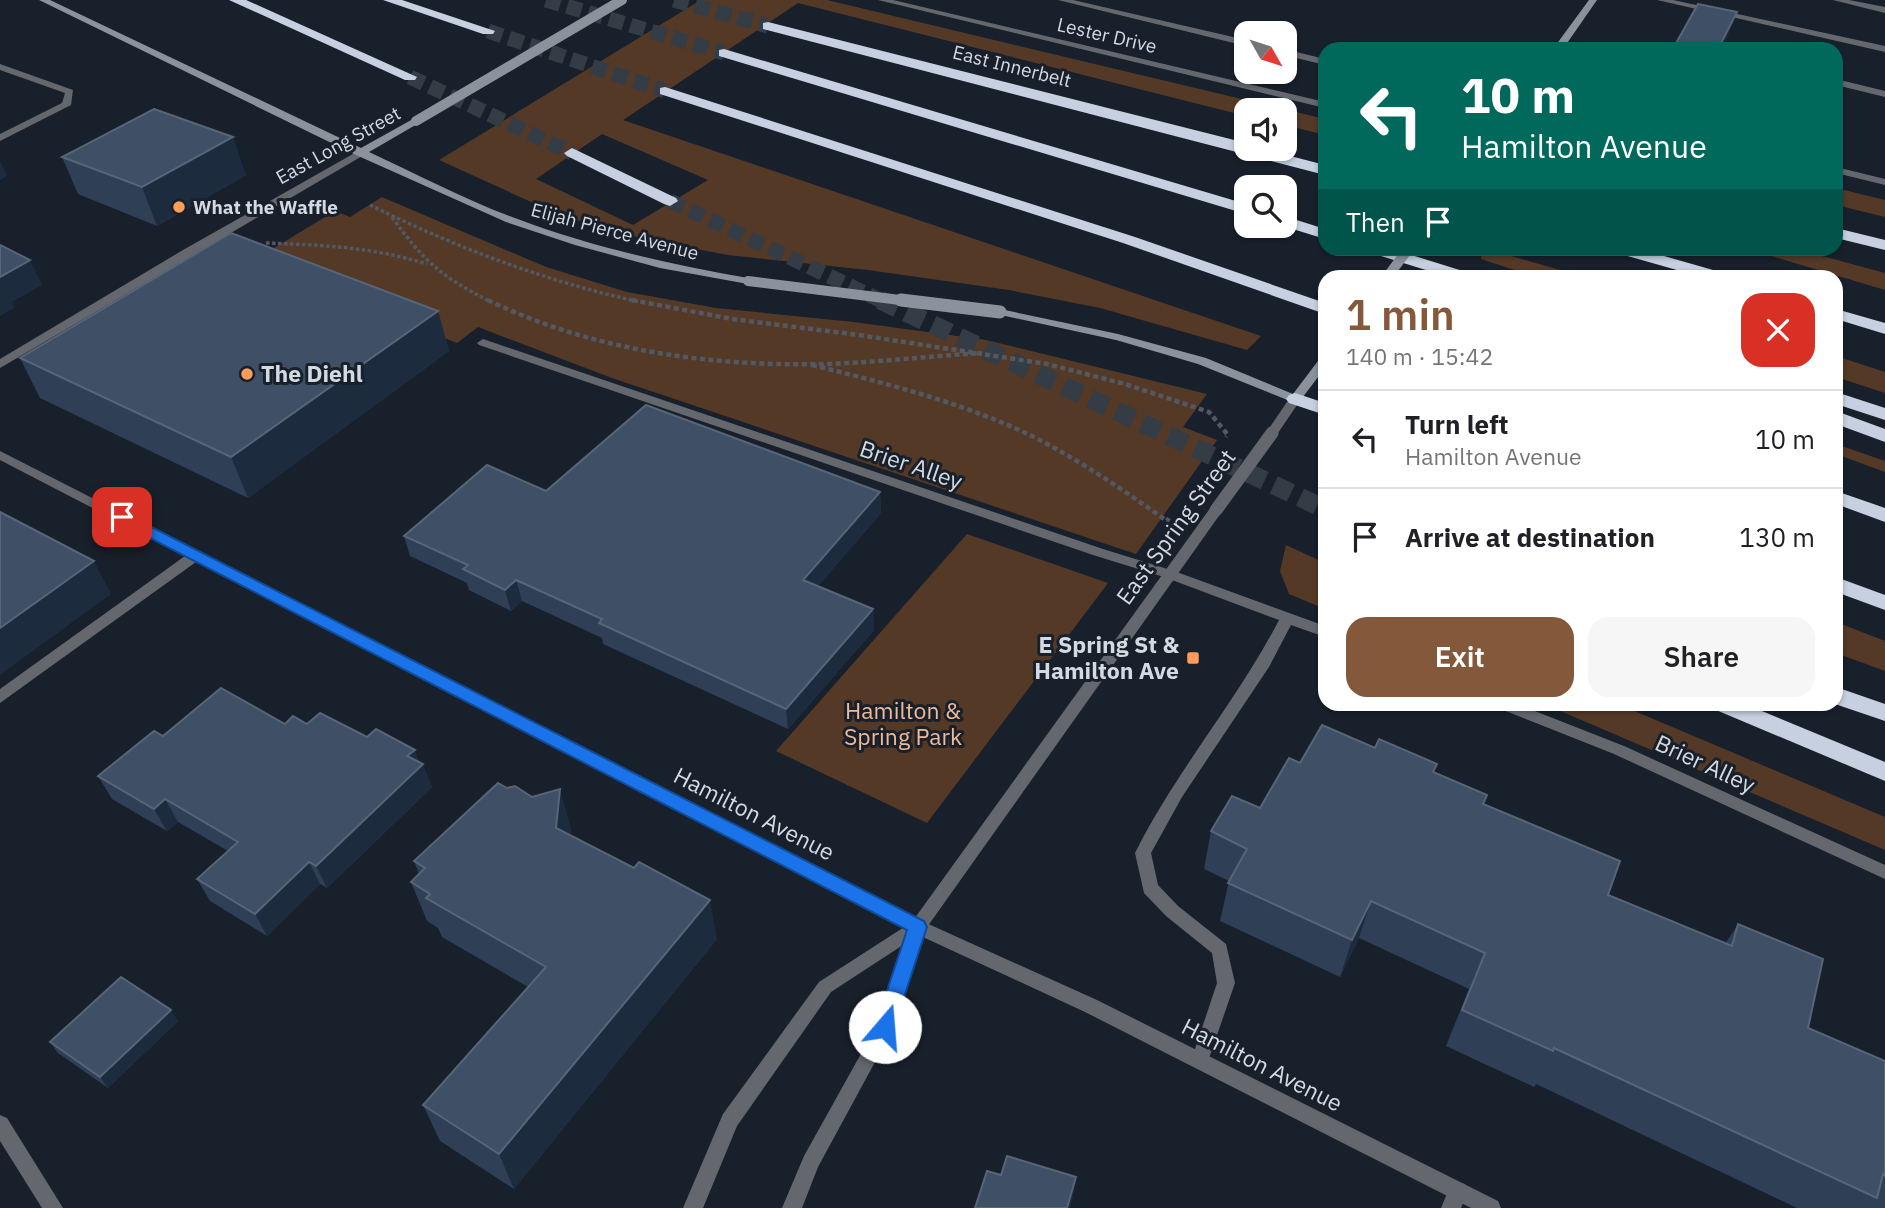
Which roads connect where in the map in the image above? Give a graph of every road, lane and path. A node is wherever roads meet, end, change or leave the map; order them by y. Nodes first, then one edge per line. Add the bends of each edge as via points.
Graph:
1 (43, 0) edge
2 (234, 0) edge
3 (389, 0) edge
4 (622, 0) edge
5 (882, 0) edge
6 (1062, 0) edge
7 (1593, 0) edge
8 (1661, 0) edge
9 (1837, 0) edge
10 (1885, 10) edge
11 (768, 26) tunnel mouth
12 (488, 31) tunnel mouth
13 (1234, 40) edge
14 (1563, 42) edge
15 (1885, 49) edge
16 (724, 53) tunnel mouth
17 (1297, 55) edge
18 (1318, 60) edge
19 (0, 67) edge
20 (410, 77) tunnel mouth
21 (1843, 84) edge
22 (665, 91) tunnel mouth
23 (1885, 94) edge
24 (1318, 103) edge
25 (0, 138) edge
26 (1234, 146) edge
27 (360, 153) junction
28 (572, 153) tunnel mouth
29 (1292, 161) edge
30 (1318, 168) edge
31 (1843, 172) edge
32 (1885, 182) edge
33 (670, 201) tunnel mouth
34 (370, 205) dead end
35 (1234, 205) edge
36 (392, 217) junction
37 (1297, 225) edge
38 (1318, 232) edge
39 (218, 233) junction
40 (1843, 235) edge
41 (1885, 245) edge
42 (1396, 256) edge
43 (1644, 256) edge
44 (428, 264) junction
45 (1441, 270) edge
46 (1693, 270) edge
47 (1318, 307) edge
48 (1843, 316) edge
49 (1885, 329) edge
50 (483, 343) dead end
51 (982, 353) junction
52 (0, 364) edge
53 (808, 364) junction
54 (1318, 369) edge
55 (1295, 399) junction
56 (1843, 400) edge
57 (1318, 407) edge
58 (1885, 414) edge
59 (1843, 420) edge
60 (1885, 436) edge
61 (1221, 445) dead end
62 (0, 455) edge
63 (1843, 499) edge
64 (1173, 512) dead end
65 (1885, 515) edge
66 (196, 555) junction
67 (1170, 574) junction
68 (1843, 587) edge
69 (1885, 603) edge
70 (1287, 617) junction
71 (1318, 629) edge
72 (0, 697) edge
73 (1843, 698) edge
74 (1521, 711) edge
75 (1741, 711) edge
76 (1885, 713) edge
77 (1885, 772) edge
78 (1885, 872) edge
79 (918, 927) junction
80 (1200, 1061) junction
81 (0, 1124) edge
82 (1454, 1200) edge
83 (53, 1208) edge
84 (693, 1208) edge
85 (792, 1208) edge
86 (1490, 1208) edge

1 - 27 main road, Elijah Pierce Avenue
2 - 20 highway
3 - 12 highway
4 - 27 main road, East Long Street, bridge
5 - 24 street, Lester Drive
6 - 13 street
7 - 14 main road
8 - 15 street
9 - 10 street
11 - 26 highway, East Innerbelt
16 - 35 highway
17 - 18 street
19 - 25 street via 69,92 66,105
21 - 23 street
22 - 47 highway via 1129,240
27 - 39 street, East Long Street
27 - 55 main road, Elijah Pierce Avenue, bridge via 510,220 664,266 1000,312 1118,337 1202,361
28 - 33 highway
29 - 30 highway, East Innerbelt
31 - 32 street
34 - 36 path
36 - 44 path
36 - 51 path, bridge via 527,274 585,291 757,325
37 - 38 highway
39 - 44 path via 273,244 375,250
39 - 52 street, East Long Street
40 - 41 highway
42 - 45 highway
43 - 46 highway
44 - 53 path via 522,317 577,334 641,350
48 - 49 highway
50 - 67 street, Brier Alley
51 - 53 path, bridge
51 - 61 path, bridge via 1125,384 1209,412 1228,435
53 - 64 path via 899,386 971,410 1093,469 1167,521
54 - 55 main road, East Spring Street
55 - 57 highway
55 - 67 street, East Spring Street, bridge
56 - 58 highway
59 - 60 highway
62 - 66 street, Hamilton Avenue
63 - 65 highway
66 - 72 street
66 - 79 street, Hamilton Avenue
67 - 70 street, Brier Alley
67 - 79 street, East Spring Street
68 - 69 highway
70 - 71 street, Brier Alley
70 - 80 street via 1264,663 1176,793 1143,853 1150,888 1220,949 1226,982
73 - 76 highway
74 - 78 street, Brier Alley via 1619,750
75 - 77 highway
79 - 80 street, Hamilton Avenue
79 - 84 street via 825,987 730,1120
79 - 85 street via 885,1027 811,1162
80 - 82 street, Hamilton Avenue
81 - 83 street
82 - 86 street, Hamilton Avenue

